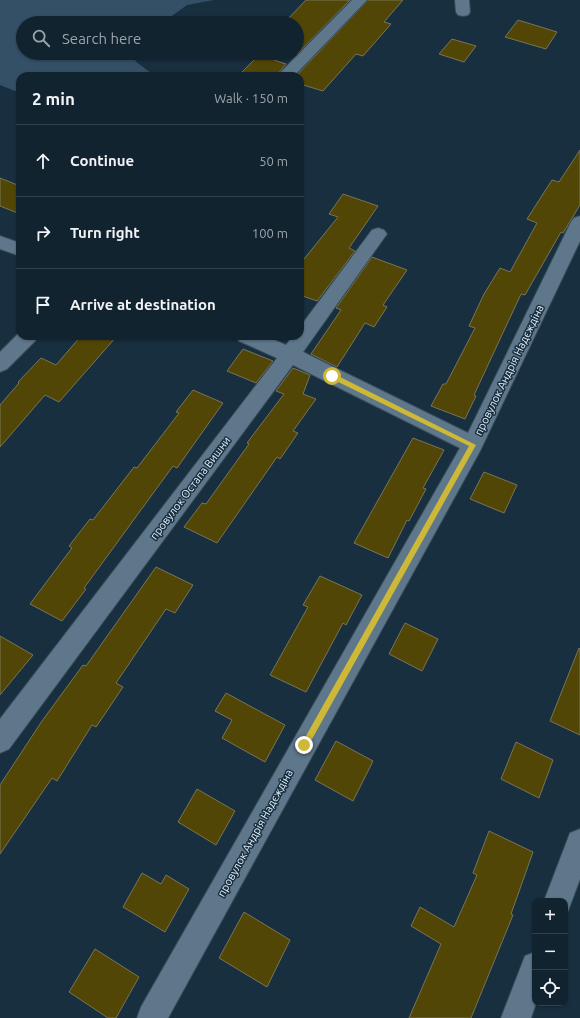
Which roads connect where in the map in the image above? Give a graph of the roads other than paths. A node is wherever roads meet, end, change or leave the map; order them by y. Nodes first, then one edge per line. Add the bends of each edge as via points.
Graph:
1 (360, 0) edge
2 (304, 57) edge
3 (301, 60) edge
4 (289, 72) edge
5 (580, 222) edge
6 (378, 234) dead end
7 (0, 242) edge
8 (16, 248) edge
9 (304, 336) edge
10 (24, 340) edge
11 (255, 340) edge
12 (301, 340) edge
13 (290, 355) junction
14 (0, 364) edge
15 (473, 445) junction
16 (0, 740) edge
17 (580, 843) edge
18 (559, 898) edge
19 (534, 970) edge
20 (152, 1018) edge
21 (516, 1018) edge

1 - 2 street
3 - 4 street
5 - 15 street, провулок Андрія Надєждіна
6 - 9 street, провулок Остапа Вишни
7 - 8 street
10 - 14 street
11 - 13 street
12 - 13 street, провулок Остапа Вишни
13 - 15 street
13 - 16 street, провулок Остапа Вишни
15 - 20 street, провулок Андрія Надєждіна
17 - 18 street
19 - 21 street

